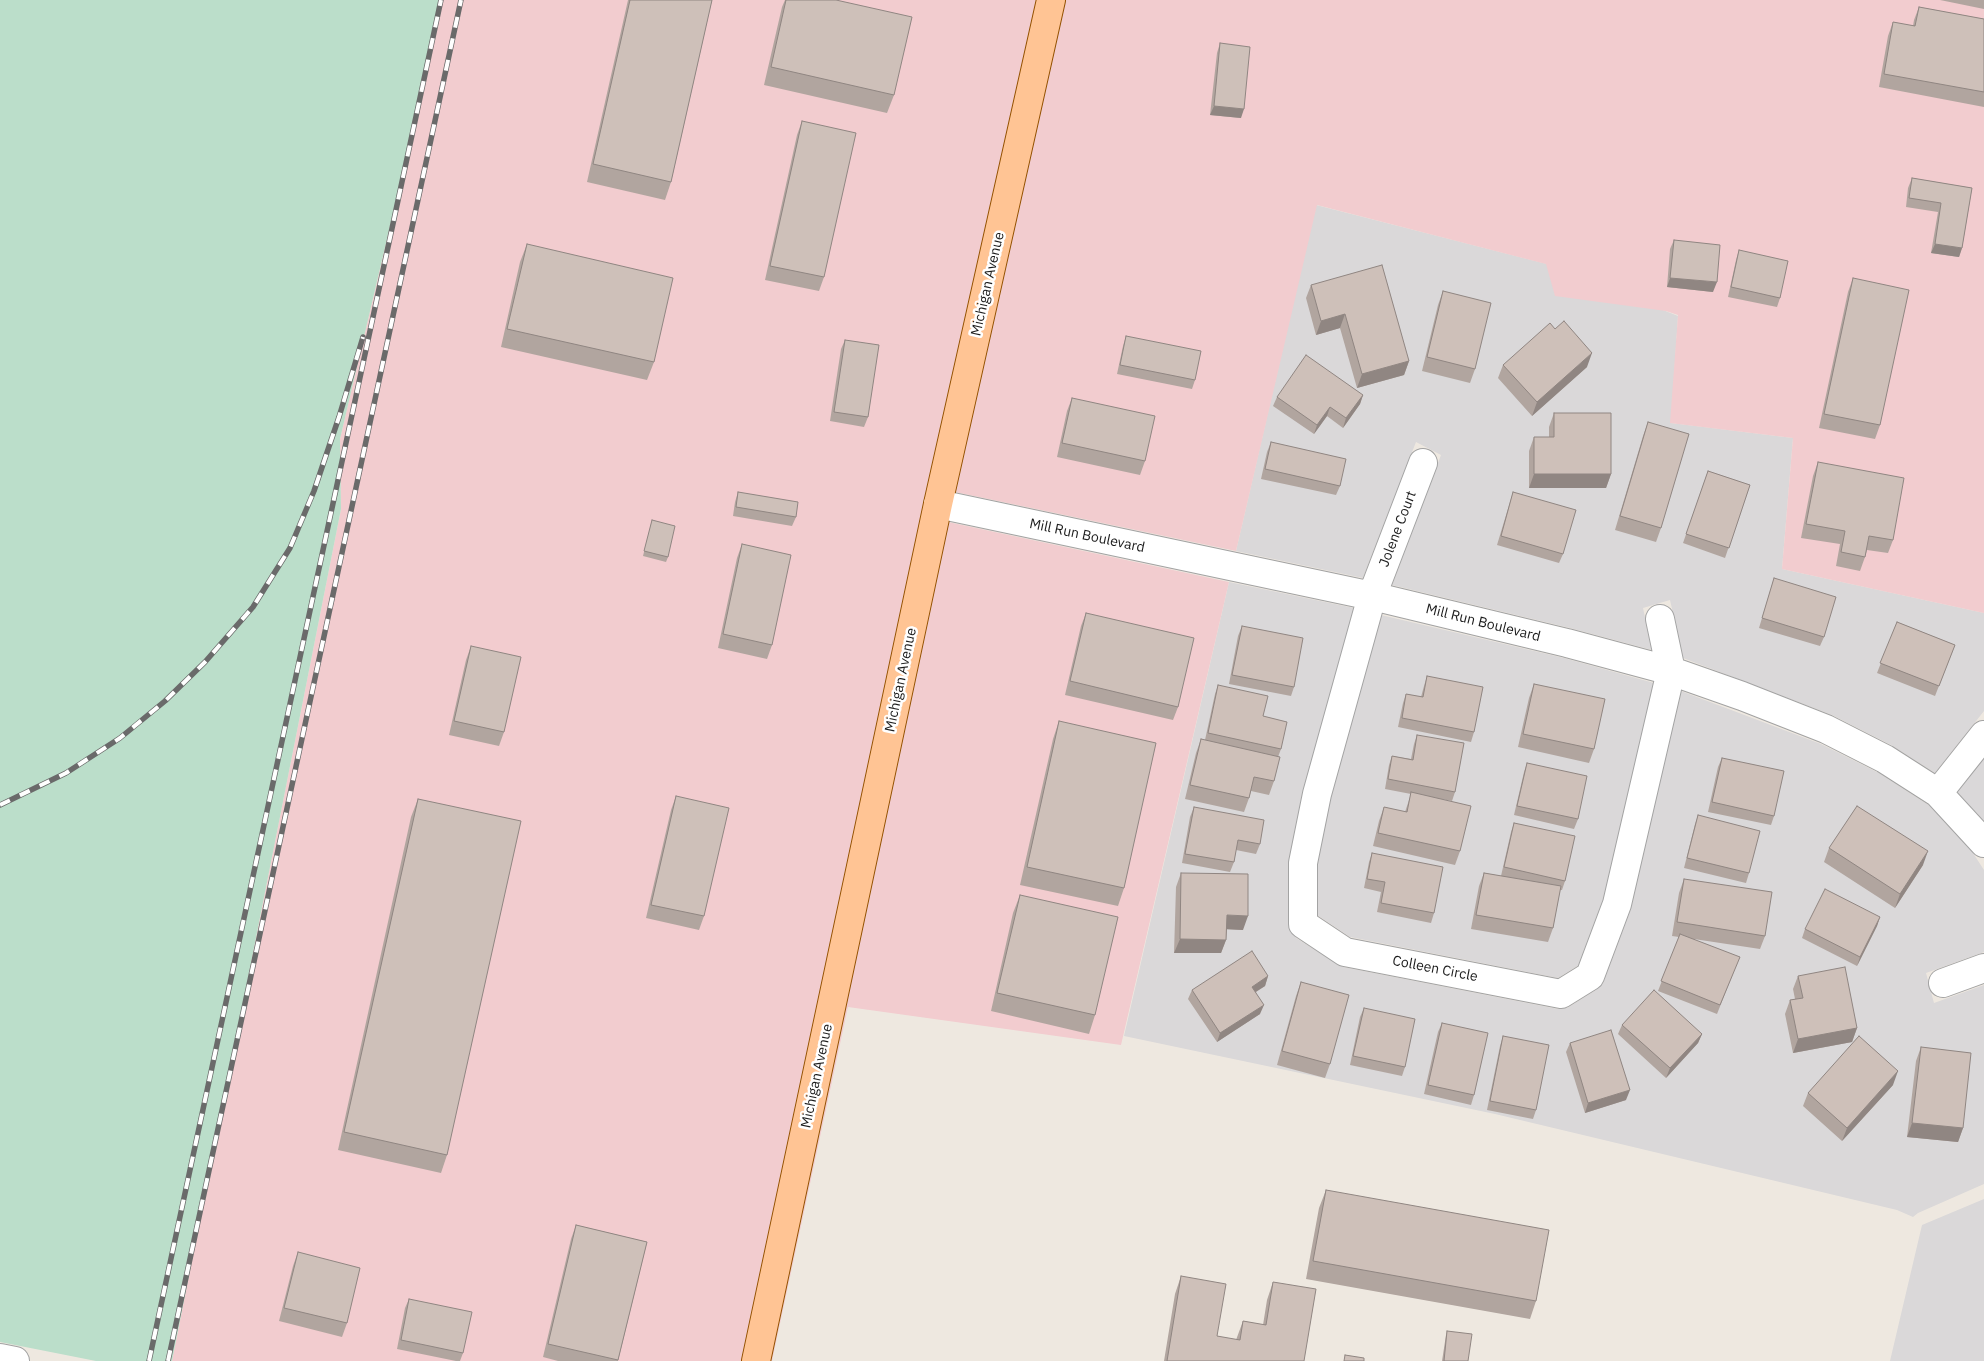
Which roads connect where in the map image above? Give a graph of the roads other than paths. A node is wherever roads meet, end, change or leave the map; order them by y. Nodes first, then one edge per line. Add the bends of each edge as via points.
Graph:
1 (1051, 0) edge
2 (1423, 463) dead end
3 (938, 504) junction
4 (1372, 596) junction
5 (1660, 619) dead end
6 (1671, 671) junction
7 (1984, 734) edge
8 (1938, 793) junction
9 (1984, 843) edge
10 (1984, 968) edge
11 (1944, 983) dead end
12 (0, 1358) edge
13 (14, 1361) edge
14 (756, 1361) edge

1 - 3 main road, Michigan Avenue
2 - 4 street, Jolene Court
3 - 4 street, Mill Run Boulevard
3 - 14 main road, Michigan Avenue
4 - 6 street, Mill Run Boulevard
4 - 6 street, Colleen Circle via 1317,794 1303,862 1303,924 1345,952 1561,994 1590,976 1618,904
5 - 6 street
6 - 8 street, Mill Run Boulevard via 1826,729 1885,759
7 - 8 street
8 - 9 street, Mill Run Boulevard
10 - 11 street
12 - 13 street

